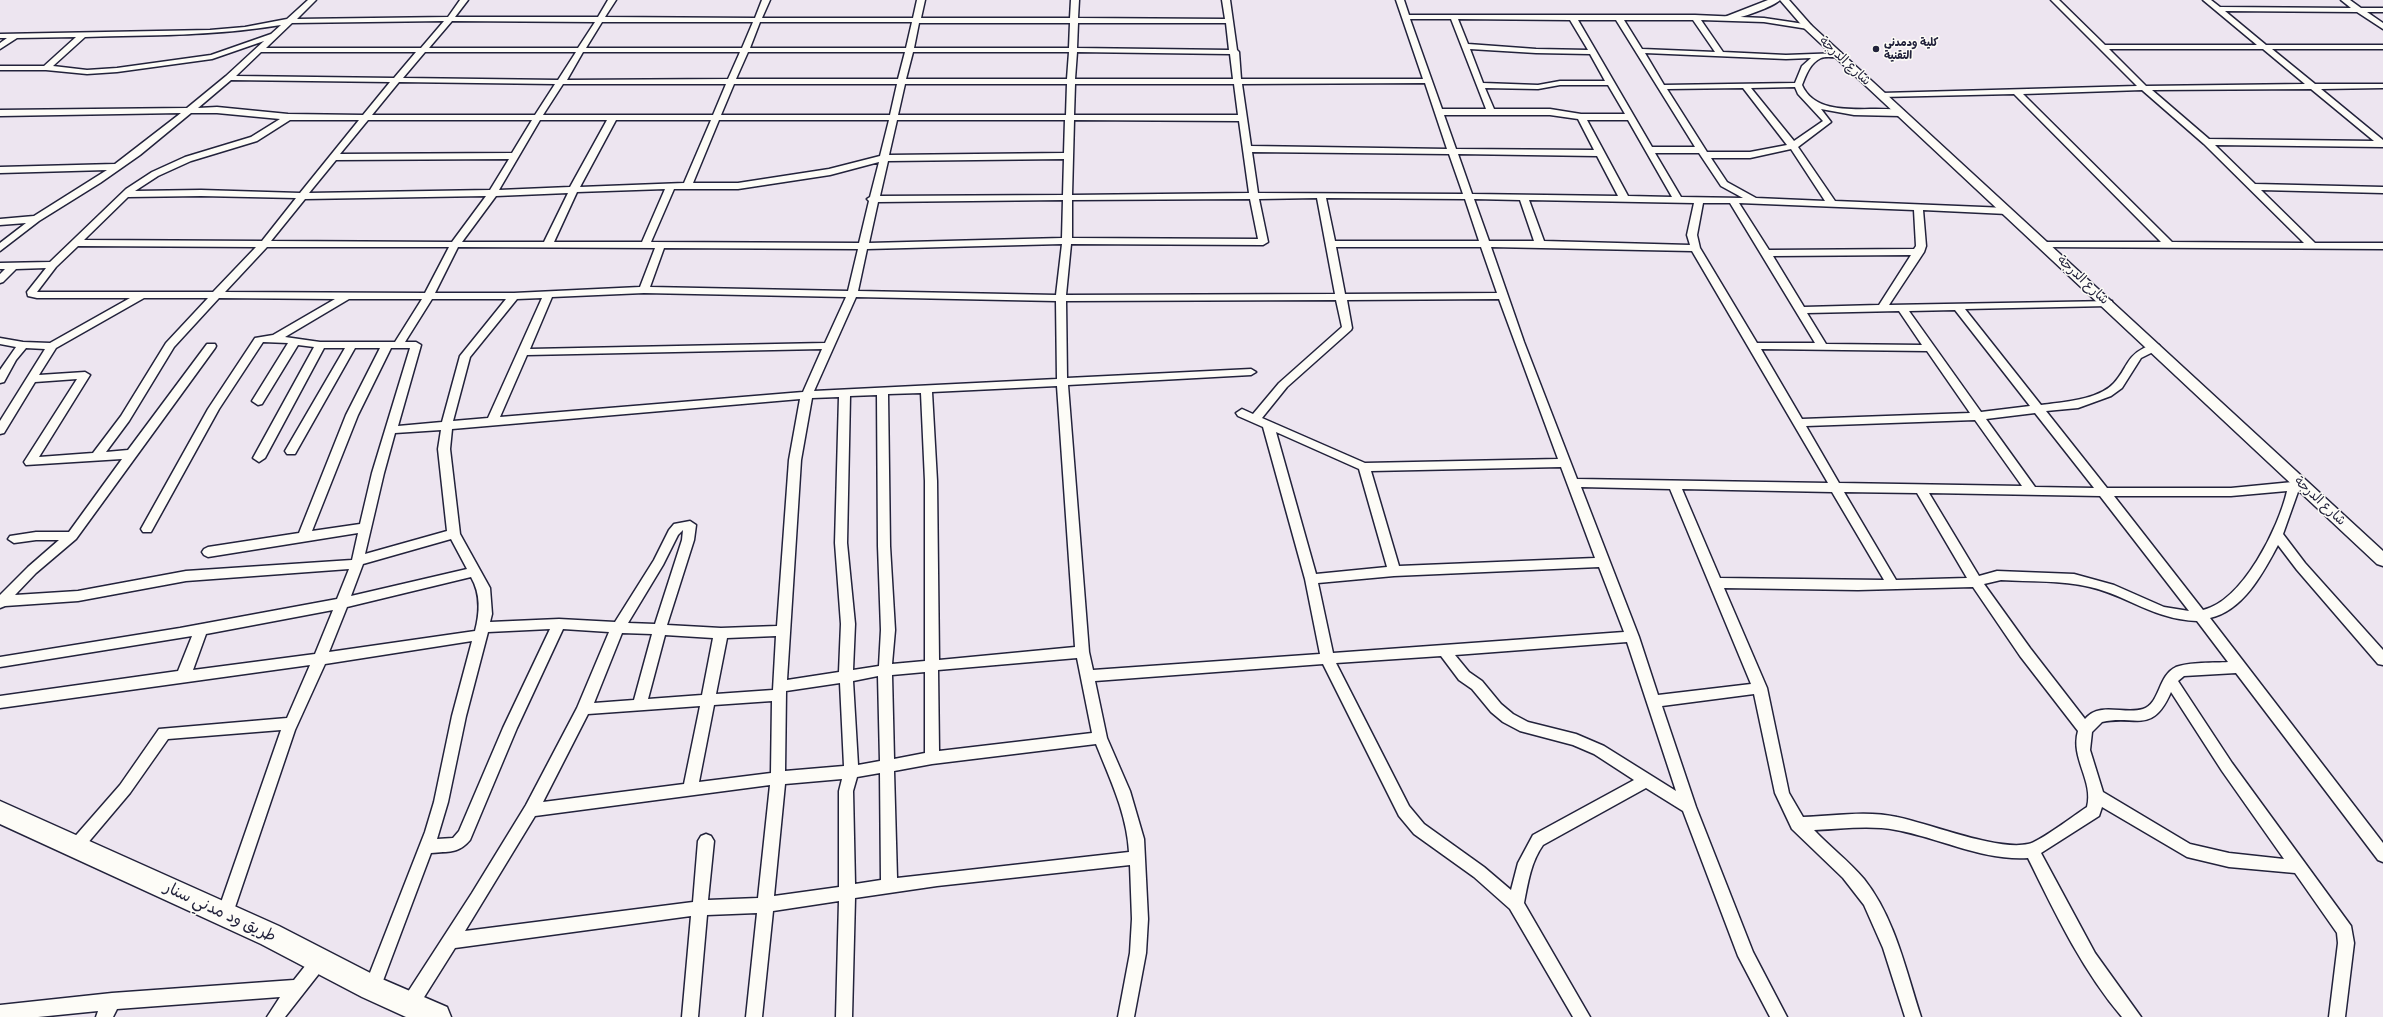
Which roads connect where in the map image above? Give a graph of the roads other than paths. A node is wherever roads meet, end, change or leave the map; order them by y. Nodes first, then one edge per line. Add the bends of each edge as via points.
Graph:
1 (312, 0) edge
2 (464, 0) edge
3 (612, 0) edge
4 (766, 0) edge
5 (921, 0) edge
6 (1075, 0) edge
7 (1226, 0) edge
8 (1400, 0) edge
9 (1775, 0) edge
10 (1784, 0) edge
11 (2055, 0) edge
12 (2207, 0) edge
13 (2345, 0) edge
14 (2218, 9) junction
15 (2358, 10) junction
16 (2383, 10) edge
17 (1453, 16) junction
18 (1572, 16) junction
19 (1406, 17) junction
20 (1618, 17) junction
21 (1695, 17) junction
22 (1727, 18) junction
23 (450, 19) junction
24 (601, 19) junction
25 (757, 20) junction
26 (290, 21) junction
27 (916, 21) junction
28 (1074, 21) junction
29 (1230, 21) junction
30 (1808, 27) junction
31 (2383, 27) edge
32 (85, 33) junction
33 (278, 33) junction
34 (16, 35) junction
35 (0, 36) edge
36 (1466, 46) junction
37 (2262, 46) junction
38 (0, 47) edge
39 (2102, 47) junction
40 (2383, 47) edge
41 (424, 49) junction
42 (259, 50) junction
43 (582, 50) junction
44 (1073, 50) junction
45 (744, 51) junction
46 (909, 51) junction
47 (1641, 51) junction
48 (1235, 52) junction
49 (1592, 52) junction
50 (1720, 54) junction
51 (1838, 55) junction
52 (1820, 56) junction
53 (0, 68) edge
54 (46, 68) junction
55 (229, 78) junction
56 (395, 81) junction
57 (731, 81) junction
58 (1239, 81) junction
59 (1429, 81) junction
60 (562, 82) junction
61 (902, 82) junction
62 (1071, 82) junction
63 (1610, 83) junction
64 (1480, 85) junction
65 (1798, 85) junction
66 (1746, 86) junction
67 (2310, 86) junction
68 (2383, 86) edge
69 (1662, 87) junction
70 (2144, 88) junction
71 (2016, 92) junction
72 (1882, 95) junction
73 (1813, 104) junction
74 (189, 110) junction
75 (1440, 112) junction
76 (1491, 112) junction
77 (0, 113) edge
78 (1901, 113) junction
79 (366, 116) junction
80 (538, 116) junction
81 (1070, 116) junction
82 (288, 117) junction
83 (893, 117) junction
84 (1581, 117) junction
85 (1629, 117) junction
86 (613, 118) junction
87 (1244, 118) junction
88 (714, 119) junction
89 (2207, 142) junction
90 (2383, 144) edge
91 (1793, 146) junction
92 (1248, 149) junction
93 (1648, 150) junction
94 (1453, 151) junction
95 (1600, 153) junction
96 (1703, 153) junction
97 (514, 156) junction
98 (1068, 156) junction
99 (335, 157) junction
100 (882, 158) junction
101 (117, 167) junction
102 (0, 170) edge
103 (687, 186) junction
104 (2251, 187) junction
105 (670, 188) junction
106 (2383, 190) edge
107 (573, 191) junction
108 (493, 193) junction
109 (126, 194) junction
110 (1321, 195) junction
111 (304, 196) junction
112 (1254, 196) junction
113 (1468, 197) junction
114 (1524, 198) junction
115 (872, 199) junction
116 (1067, 199) junction
117 (1625, 200) junction
118 (1679, 201) junction
119 (1699, 201) junction
120 (1733, 201) junction
121 (1756, 201) junction
122 (1832, 204) junction
123 (1918, 207) junction
124 (2007, 210) junction
125 (36, 218) junction
126 (0, 222) edge
127 (1067, 241) junction
128 (74, 243) junction
129 (264, 244) junction
130 (455, 244) junction
131 (548, 244) junction
132 (646, 244) junction
133 (661, 244) junction
134 (1331, 244) junction
135 (1484, 244) junction
136 (1540, 244) junction
137 (2169, 245) junction
138 (2312, 245) junction
139 (862, 246) junction
140 (2046, 246) junction
141 (2383, 246) edge
142 (0, 248) edge
143 (1695, 248) junction
144 (1919, 252) junction
145 (1766, 253) junction
146 (53, 265) junction
147 (0, 266) edge
148 (14, 266) junction
149 (0, 280) edge
150 (644, 290) junction
151 (852, 294) junction
152 (219, 295) junction
153 (429, 295) junction
154 (548, 295) junction
155 (142, 296) junction
156 (514, 296) junction
157 (1342, 296) junction
158 (1503, 296) junction
159 (345, 297) junction
160 (1061, 298) junction
161 (2108, 303) junction
162 (1957, 306) junction
163 (1901, 307) junction
164 (1882, 308) junction
165 (1801, 310) junction
166 (274, 339) junction
167 (0, 341) edge
168 (295, 341) junction
169 (23, 345) junction
170 (392, 345) junction
171 (52, 346) junction
172 (211, 346) dead end
173 (320, 346) junction
174 (352, 346) junction
175 (828, 346) junction
176 (1755, 346) junction
177 (1822, 346) junction
178 (2155, 347) junction
179 (1929, 348) junction
180 (523, 352) junction
181 (1251, 372) dead end
182 (0, 378) edge
183 (32, 379) junction
184 (1062, 382) junction
185 (926, 389) junction
186 (882, 391) junction
187 (845, 393) junction
188 (807, 395) junction
189 (258, 401) dead end
190 (2040, 410) junction
191 (1242, 413) dead end
192 (1978, 416) junction
193 (1255, 419) junction
194 (493, 420) junction
195 (1801, 423) junction
196 (447, 424) junction
197 (1268, 425) junction
198 (0, 430) edge
199 (392, 430) junction
200 (291, 452) dead end
201 (133, 454) junction
202 (96, 457) junction
203 (259, 458) dead end
204 (1565, 463) junction
205 (1364, 467) junction
206 (1573, 483) junction
207 (1674, 485) junction
208 (2299, 486) junction
209 (1834, 488) junction
210 (1922, 489) junction
211 (2031, 490) junction
212 (2104, 492) junction
213 (366, 527) junction
214 (147, 529) dead end
215 (2276, 533) junction
216 (454, 534) junction
217 (72, 536) junction
218 (303, 538) junction
219 (14, 539) dead end
220 (208, 552) dead end
221 (2383, 560) edge
222 (358, 562) junction
223 (1603, 562) junction
224 (476, 571) junction
225 (1394, 571) junction
226 (1312, 579) junction
227 (1976, 582) junction
228 (1716, 583) junction
229 (1893, 585) junction
230 (0, 588) edge
231 (14, 588) junction
232 (1, 602) edge
233 (343, 604) junction
234 (2200, 616) junction
235 (559, 624) junction
236 (617, 629) junction
237 (201, 630) junction
238 (482, 631) junction
239 (659, 631) junction
240 (784, 631) junction
241 (721, 633) junction
242 (1632, 636) junction
243 (1445, 651) junction
244 (1082, 652) junction
245 (320, 659) junction
246 (1327, 659) junction
247 (2383, 660) edge
248 (0, 662) edge
249 (930, 666) junction
250 (2239, 667) junction
251 (885, 670) junction
252 (846, 675) junction
253 (1087, 676) junction
254 (183, 677) junction
255 (2170, 680) junction
256 (1760, 688) junction
257 (779, 691) junction
258 (707, 700) junction
259 (1654, 700) junction
260 (0, 702) edge
261 (640, 705) junction
262 (584, 709) junction
263 (291, 723) junction
264 (2085, 730) junction
265 (1100, 738) junction
266 (932, 758) junction
267 (886, 766) junction
268 (851, 772) junction
269 (778, 778) junction
270 (1647, 780) junction
271 (690, 789) junction
272 (2096, 795) junction
273 (1689, 807) junction
274 (531, 810) junction
275 (0, 812) edge
276 (1797, 824) junction
277 (706, 841) dead end
278 (76, 846) junction
279 (426, 846) junction
280 (2032, 851) junction
281 (2383, 855) edge
282 (1136, 858) junction
283 (2299, 867) junction
284 (889, 885) junction
285 (847, 894) junction
286 (1516, 904) junction
287 (764, 905) junction
288 (700, 908) junction
289 (225, 914) junction
290 (450, 941) junction
291 (319, 961) junction
292 (297, 988) junction
293 (372, 988) junction
294 (112, 1001) junction
295 (410, 1004) junction
296 (0, 1013) edge
297 (104, 1017) edge
298 (275, 1017) edge
299 (437, 1017) edge
300 (690, 1017) edge
301 (754, 1017) edge
302 (844, 1017) edge
303 (1126, 1017) edge
304 (1582, 1017) edge
305 (1779, 1017) edge
306 (1913, 1017) edge
307 (2133, 1017) edge
308 (2337, 1017) edge

1 - 26 street
2 - 23 street
3 - 24 street
4 - 25 street
5 - 27 street
6 - 28 street
7 - 29 street
8 - 19 street
9 - 22 street
10 - 30 street, شارع الدرجة
11 - 39 street
12 - 14 street
13 - 15 street
14 - 15 street
14 - 37 street
15 - 16 street
15 - 31 street
17 - 18 street
17 - 19 street
17 - 36 street
18 - 20 street
18 - 49 street
19 - 59 street
20 - 21 street
20 - 47 street
21 - 22 street
21 - 50 street
22 - 30 street via 1764,20
23 - 24 street
23 - 26 street
23 - 41 street
24 - 25 street
24 - 43 street
25 - 27 street
25 - 45 street
26 - 32 street via 224,31
26 - 33 street
27 - 28 street
27 - 46 street
28 - 29 street
28 - 44 street
29 - 48 street
30 - 51 street, شارع الدرجة
32 - 34 street
32 - 54 street
33 - 42 street
33 - 54 street via 212,57 190,61 101,72
34 - 35 street
34 - 38 street
36 - 49 street
36 - 64 street
37 - 39 street
37 - 40 street
37 - 67 street
39 - 70 street
41 - 42 street
41 - 43 street
41 - 56 street
42 - 55 street
43 - 45 street
43 - 60 street
44 - 46 street
44 - 48 street
44 - 62 street
45 - 46 street
45 - 57 street
46 - 61 street
47 - 50 street
47 - 69 street
48 - 58 street
49 - 63 street
50 - 52 street
51 - 52 street
51 - 72 street, شارع الدرجة
52 - 65 street via 1806,66
53 - 54 street
55 - 56 street
55 - 74 street
56 - 60 street
56 - 79 street
57 - 60 street
57 - 61 street
57 - 88 street
58 - 59 street
58 - 62 street
58 - 87 street
59 - 75 street
60 - 80 street
61 - 62 street
61 - 83 street
62 - 81 street
63 - 64 street via 1560,83 1538,87
63 - 85 street
64 - 76 street
65 - 66 street
65 - 73 street
66 - 69 street
66 - 91 street
67 - 68 street
67 - 70 street
67 - 90 street
69 - 96 street
70 - 71 street
70 - 89 street
71 - 72 street
71 - 137 street
72 - 78 street, شارع الدرجة
73 - 78 street via 1854,112
73 - 91 street via 1828,121
74 - 77 street
74 - 82 street via 234,111
74 - 101 street
75 - 76 street
75 - 94 street
76 - 84 street via 1550,112
78 - 124 street, شارع الدرجة
79 - 80 street
79 - 82 street
79 - 99 street
80 - 86 street
80 - 97 street
81 - 83 street
81 - 87 street
81 - 98 street
82 - 109 street via 254,139 172,165
83 - 88 street
83 - 100 street
84 - 85 street
84 - 95 street
85 - 93 street
86 - 88 street
86 - 107 street
87 - 92 street
88 - 103 street
89 - 90 street
89 - 104 street
91 - 96 street via 1750,155
91 - 122 street
92 - 94 street
92 - 112 street
93 - 96 street
93 - 118 street
94 - 95 street
94 - 113 street
95 - 117 street
96 - 121 street via 1724,184
97 - 99 street
97 - 108 street
98 - 100 street
98 - 116 street
99 - 111 street
100 - 103 street via 830,172 748,185
100 - 115 street
101 - 102 street
101 - 125 street
103 - 105 street
104 - 106 street
104 - 138 street
105 - 107 street
105 - 132 street
107 - 108 street
107 - 131 street
108 - 111 street
108 - 130 street
109 - 111 street via 201,192
109 - 128 street
110 - 112 street
110 - 113 street
110 - 134 street
111 - 129 street
112 - 116 street
112 - 127 street via 1263,242
113 - 114 street
113 - 135 street
114 - 117 street
114 - 136 street
115 - 116 street
115 - 139 street
116 - 127 street
117 - 118 street
118 - 119 street
119 - 120 street
119 - 143 street via 1692,235
120 - 121 street
120 - 145 street
121 - 122 street
122 - 123 street
123 - 124 street
123 - 144 street via 1922,240
124 - 140 street, شارع الدرجة
125 - 126 street
125 - 142 street
127 - 139 street
127 - 160 street
128 - 129 street
128 - 146 street
129 - 130 street
129 - 152 street
130 - 131 street
130 - 153 street
131 - 132 street
132 - 133 street
133 - 139 street
133 - 150 street
134 - 135 street
134 - 157 street
135 - 136 street
135 - 158 street
136 - 143 street
137 - 138 street
137 - 140 street
138 - 141 street
139 - 151 street
140 - 161 street, شارع الدرجة
143 - 176 street
144 - 145 street
144 - 164 street
145 - 165 street
146 - 148 street
146 - 155 street via 32,294
147 - 148 street
148 - 149 street
150 - 151 street
150 - 154 street
151 - 160 street
151 - 175 street
152 - 155 street
152 - 159 street
152 - 202 street via 170,345 125,418
153 - 156 street
153 - 159 street
153 - 170 street
154 - 156 street
154 - 180 street
155 - 171 street
156 - 196 street via 466,356 460,369
157 - 158 street
157 - 160 street
157 - 193 street via 1347,328 1288,380
158 - 204 street
159 - 166 street
160 - 184 street
161 - 162 street
161 - 178 street, شارع الدرجة
162 - 163 street
162 - 190 street
163 - 164 street
163 - 179 street
164 - 165 street
165 - 177 street
166 - 168 street
166 - 214 street via 263,339 256,344 214,409
167 - 169 street
168 - 173 street
168 - 189 street
169 - 171 street
169 - 182 street
170 - 174 street
170 - 199 street via 416,345 416,349
170 - 218 street via 352,415
171 - 183 street
172 - 201 street
173 - 174 street
173 - 203 street
174 - 200 street
175 - 180 street
175 - 188 street
176 - 177 street
176 - 195 street
177 - 179 street
178 - 190 street via 2136,356 2118,386 2107,394 2078,404
178 - 208 street, شارع الدرجة
179 - 192 street
180 - 194 street
181 - 184 street
183 - 198 street
183 - 202 street via 86,374 30,462
184 - 185 street
184 - 244 street
185 - 186 street
185 - 249 street via 931,445 932,504
186 - 187 street
186 - 251 street via 888,630
187 - 188 street
187 - 252 street via 841,543 848,624
188 - 194 street
188 - 240 street via 795,460
190 - 192 street
190 - 212 street
191 - 193 street
192 - 195 street
192 - 211 street
193 - 197 street
194 - 196 street
195 - 209 street
196 - 199 street
196 - 216 street via 444,449
197 - 205 street
197 - 226 street
199 - 213 street via 378,473
201 - 202 street
201 - 217 street
204 - 205 street
204 - 206 street
205 - 225 street
206 - 207 street
206 - 223 street
207 - 209 street
207 - 228 street
208 - 212 street via 2231,492
208 - 215 street
208 - 221 street, شارع الدرجة
209 - 210 street
209 - 229 street
210 - 211 street
210 - 227 street
211 - 212 street
212 - 234 street
213 - 218 street
213 - 222 street
215 - 234 street via 2264,560 2228,605 2216,612
215 - 247 street via 2295,560
216 - 222 street
216 - 224 street
217 - 219 street
217 - 231 street
218 - 220 street
222 - 232 street via 186,576 78,596
222 - 233 street
223 - 225 street
223 - 242 street
224 - 233 street
224 - 238 street via 484,588 486,600
225 - 226 street
226 - 246 street
227 - 229 street
227 - 234 street via 1994,576 2088,581 2165,612 2182,616
227 - 264 street via 2025,652
228 - 229 street
228 - 256 street
230 - 231 street
231 - 232 street
233 - 237 street
233 - 245 street
234 - 250 street
235 - 236 street
235 - 238 street
235 - 279 street via 510,728 465,835 456,844
236 - 239 street
236 - 239 street via 659,562 675,529 690,525 688,540
236 - 262 street
237 - 248 street
237 - 254 street
238 - 245 street
238 - 279 street via 459,716 441,802
239 - 241 street
239 - 261 street
240 - 241 street
240 - 257 street
241 - 258 street
242 - 243 street
242 - 259 street
243 - 246 street
243 - 270 street via 1464,676 1477,685 1508,718 1525,727 1576,740 1599,750
244 - 249 street
244 - 253 street
245 - 254 street
245 - 263 street
246 - 253 street
246 - 286 street via 1334,678 1404,811 1419,829 1480,872
249 - 251 street
249 - 266 street
250 - 255 street via 2181,671 2174,674
250 - 281 street
251 - 252 street
251 - 267 street
252 - 257 street
252 - 268 street
253 - 265 street
254 - 260 street
255 - 264 street via 2153,711 2142,716 2103,715
255 - 283 street via 2227,767
256 - 259 street
256 - 276 street via 1782,793
257 - 258 street
257 - 269 street
258 - 261 street
258 - 271 street
259 - 273 street
261 - 262 street
262 - 274 street
263 - 278 street via 164,733 125,789
263 - 289 street
264 - 272 street via 2085,754
265 - 266 street
265 - 282 street via 1130,813 1136,839
266 - 267 street
267 - 268 street
267 - 284 street
268 - 269 street
268 - 285 street via 846,791
269 - 271 street
269 - 287 street
270 - 273 street
270 - 286 street via 1538,840 1528,852
271 - 274 street
272 - 280 street via 2094,810
272 - 283 street via 2187,850 2229,860
273 - 305 street via 1746,956
274 - 290 street
275 - 278 highway, طريق ود مدني سنار
276 - 280 street via 1868,821 1896,823 1997,850
276 - 306 street via 1858,884 1874,907 1885,932
277 - 288 street
278 - 289 highway, طريق ود مدني سنار
279 - 293 street
280 - 307 street via 2086,951 2110,989
282 - 284 street
282 - 303 street via 1140,919
283 - 308 street via 2345,931 2346,943
284 - 285 street
285 - 287 street
285 - 302 street
286 - 304 street
287 - 288 street
287 - 301 street
288 - 290 street
288 - 300 street via 694,997
289 - 291 highway, طريق ود مدني سنار
290 - 295 street
291 - 292 street
291 - 293 highway, طريق ود مدني سنار
292 - 294 street
292 - 298 street
293 - 295 highway, طريق ود مدني سنار
294 - 296 street
294 - 297 street
295 - 299 highway, طريق ود مدني سنار

